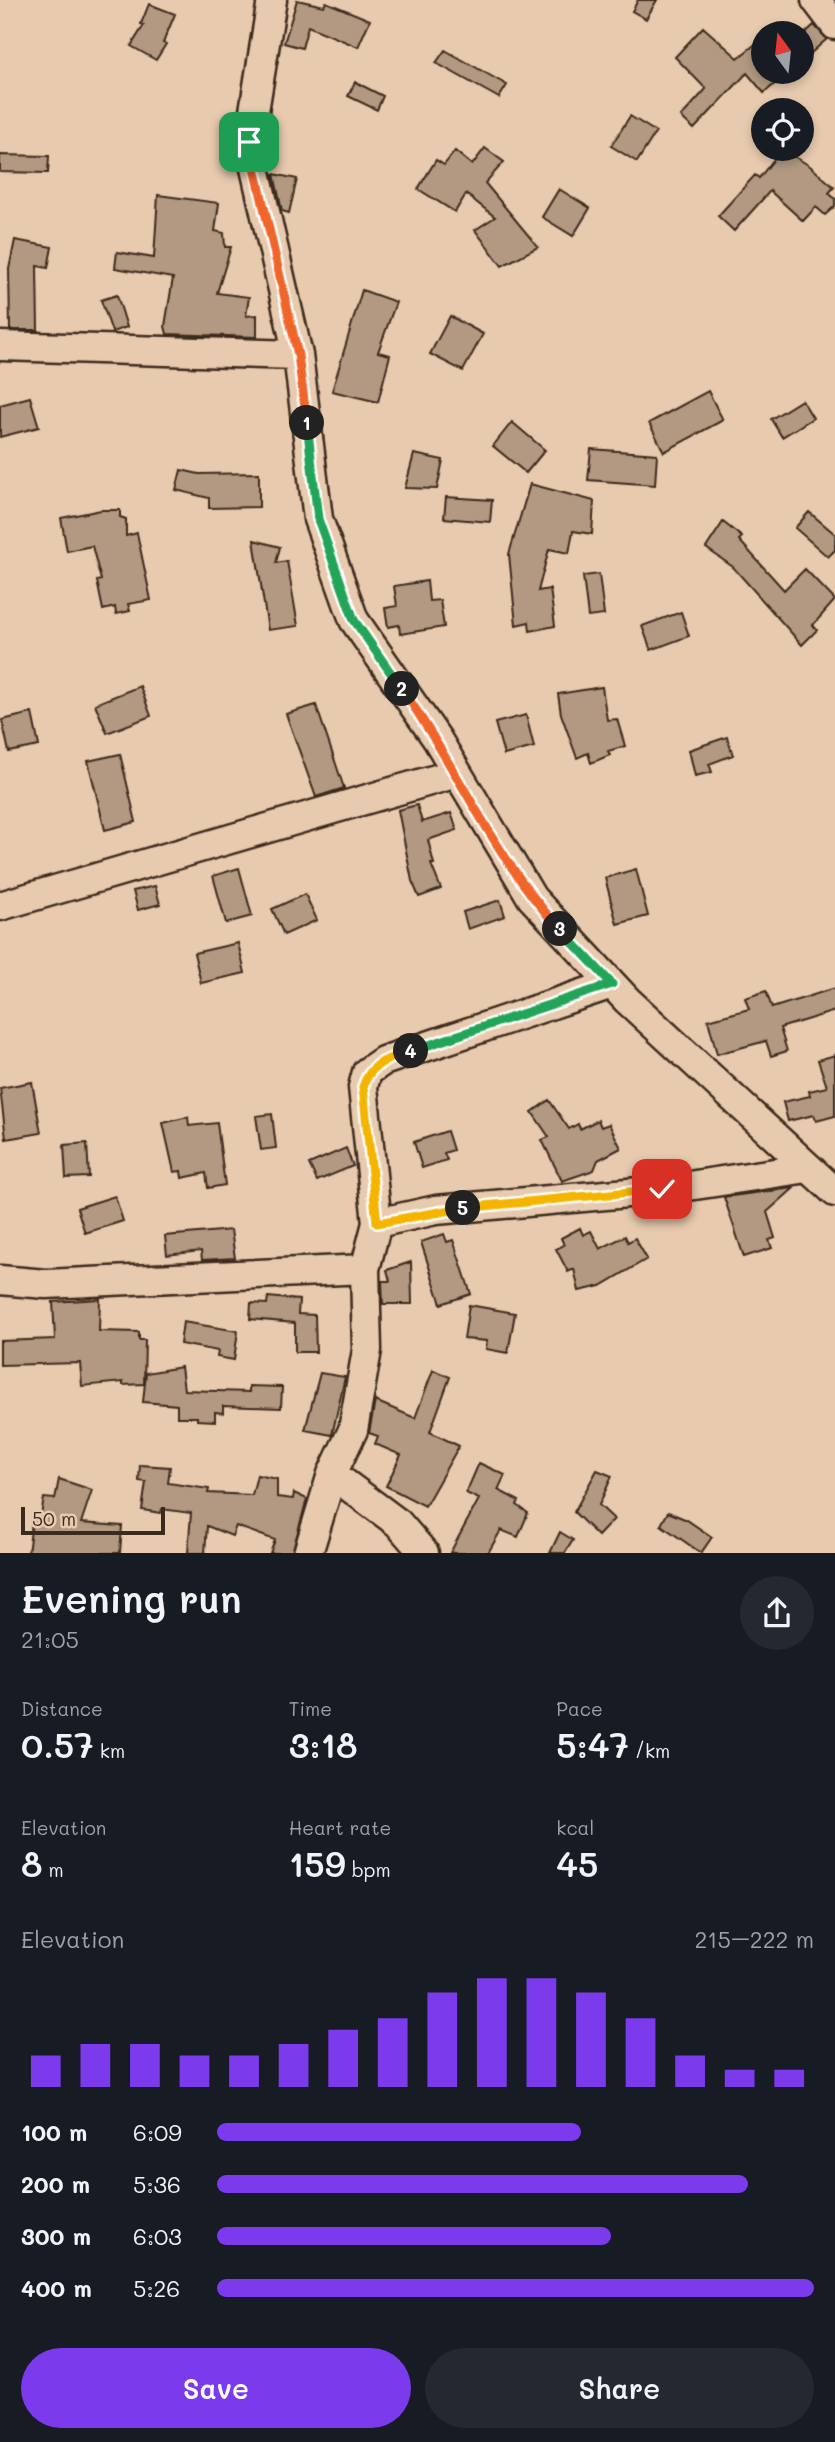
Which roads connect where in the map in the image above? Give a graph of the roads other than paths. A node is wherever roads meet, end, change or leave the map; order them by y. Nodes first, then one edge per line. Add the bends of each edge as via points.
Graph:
1 (272, 0) edge
2 (816, 0) edge
3 (835, 24) edge
4 (0, 346) edge
5 (298, 355) junction
6 (457, 774) junction
7 (0, 906) edge
8 (612, 984) junction
9 (808, 1168) junction
10 (835, 1192) edge
11 (377, 1223) junction
12 (365, 1269) junction
13 (0, 1280) edge
14 (332, 1474) junction
15 (308, 1553) edge
16 (424, 1553) edge

1 - 5 street via 249,142
2 - 3 street
4 - 5 street
5 - 6 street via 318,519 354,620
6 - 7 street
6 - 8 street via 532,898
8 - 9 street
8 - 11 street via 383,1061 367,1072 363,1087
9 - 10 street
9 - 11 street via 662,1189 436,1210
11 - 12 street
12 - 13 street via 46,1284
12 - 14 street via 367,1350 353,1430
14 - 15 street
14 - 16 street via 398,1523

